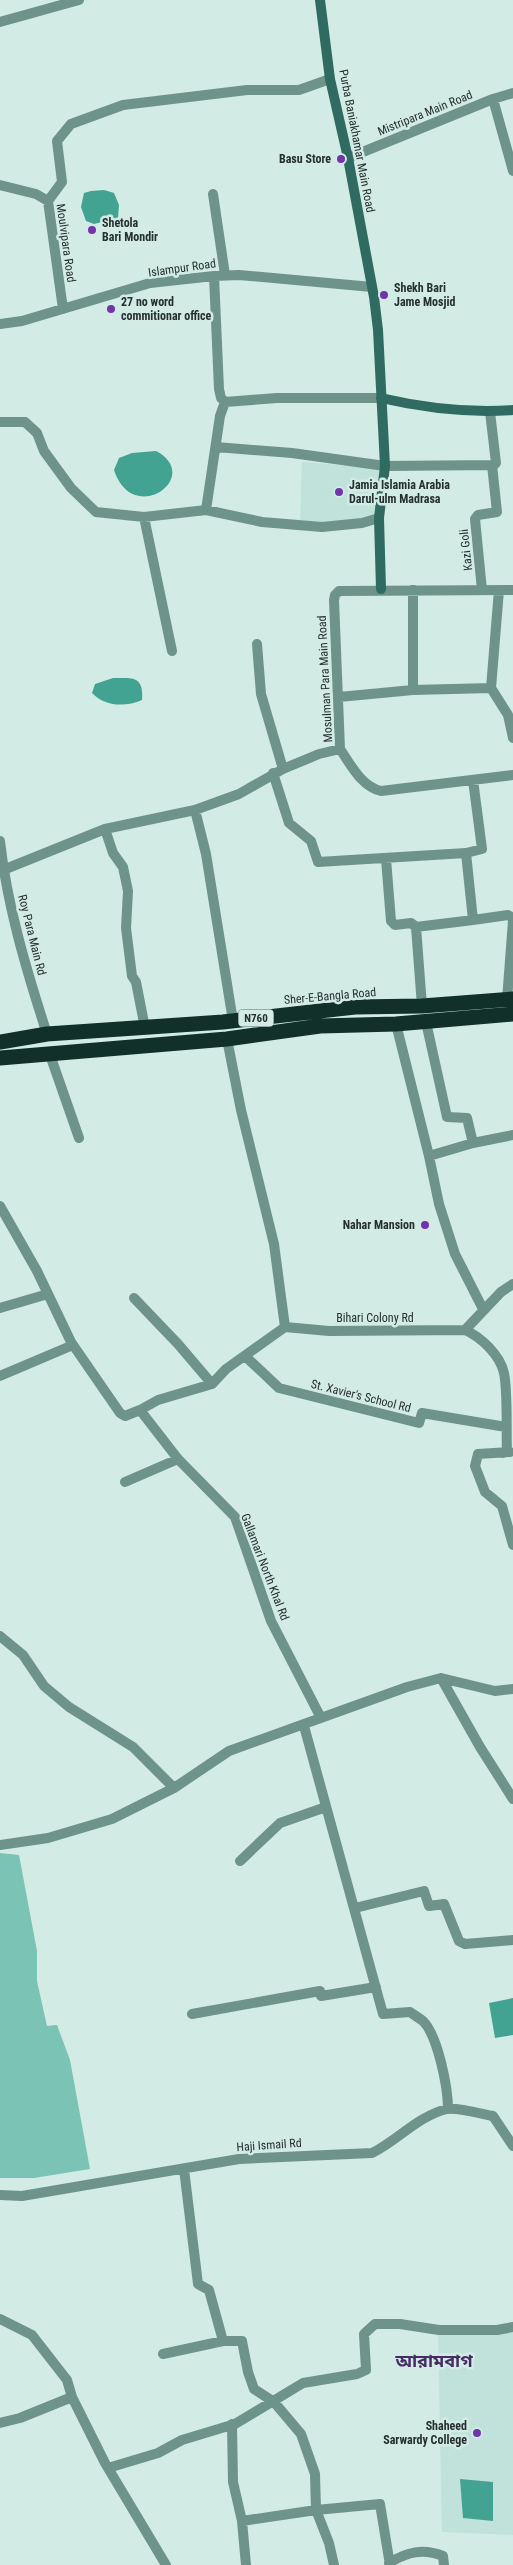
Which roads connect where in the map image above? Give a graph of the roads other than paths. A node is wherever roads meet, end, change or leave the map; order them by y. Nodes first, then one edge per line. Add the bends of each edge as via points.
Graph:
1 (79, 0) edge
2 (320, 0) edge
3 (0, 22) edge
4 (330, 79) junction
5 (513, 93) edge
6 (493, 98) junction
7 (348, 158) junction
8 (513, 171) edge
9 (0, 185) edge
10 (213, 194) dead end
11 (48, 201) junction
12 (220, 275) junction
13 (372, 287) junction
14 (63, 309) junction
15 (0, 324) edge
16 (381, 398) junction
17 (225, 402) junction
18 (513, 410) edge
19 (490, 412) junction
20 (0, 422) edge
21 (216, 447) junction
22 (492, 465) junction
23 (385, 466) junction
24 (206, 510) junction
25 (144, 517) junction
26 (379, 518) junction
27 (381, 590) junction
28 (413, 590) junction
29 (482, 590) junction
30 (498, 590) junction
31 (513, 590) edge
32 (257, 644) dead end
33 (172, 651) dead end
34 (491, 688) junction
35 (413, 690) junction
36 (339, 697) junction
37 (513, 738) edge
38 (340, 749) junction
39 (278, 771) junction
40 (513, 775) edge
41 (473, 780) junction
42 (195, 810) junction
43 (105, 829) junction
44 (0, 841) edge
45 (466, 853) junction
46 (386, 859) junction
47 (3, 870) junction
48 (472, 920) junction
49 (513, 920) edge
50 (416, 927) junction
51 (510, 999) edge
52 (422, 1006) junction
53 (513, 1014) edge
54 (240, 1020) junction
55 (426, 1022) junction
56 (396, 1024) junction
57 (145, 1028) junction
58 (46, 1034) junction
59 (251, 1036) junction
60 (227, 1040) junction
61 (0, 1042) edge
62 (49, 1052) junction
63 (0, 1058) edge
64 (513, 1135) edge
65 (79, 1138) dead end
66 (473, 1143) junction
67 (429, 1156) junction
68 (0, 1206) edge
69 (513, 1284) edge
70 (48, 1294) junction
71 (134, 1298) dead end
72 (0, 1308) edge
73 (483, 1309) junction
74 (285, 1327) junction
75 (465, 1330) junction
76 (74, 1345) junction
77 (244, 1356) junction
78 (508, 1372) edge
79 (0, 1376) edge
80 (212, 1384) junction
81 (140, 1410) junction
82 (506, 1426) junction
83 (508, 1452) edge
84 (178, 1459) junction
85 (125, 1482) dead end
86 (513, 1545) edge
87 (0, 1636) edge
88 (441, 1678) junction
89 (513, 1689) edge
90 (321, 1718) junction
91 (304, 1726) junction
92 (174, 1788) junction
93 (513, 1800) edge
94 (326, 1806) junction
95 (0, 1846) edge
96 (240, 1861) dead end
97 (355, 1908) junction
98 (513, 1940) edge
99 (376, 1987) junction
100 (192, 2014) dead end
101 (448, 2108) junction
102 (513, 2146) edge
103 (184, 2169) junction
104 (0, 2195) edge
105 (0, 2319) edge
106 (513, 2328) edge
107 (223, 2341) junction
108 (162, 2354) dead end
109 (72, 2397) junction
110 (274, 2402) junction
111 (0, 2423) edge
112 (232, 2424) junction
113 (108, 2468) junction
114 (316, 2510) junction
115 (242, 2521) junction
116 (389, 2564) edge
117 (166, 2565) edge
118 (246, 2565) edge
119 (334, 2565) edge
120 (444, 2565) edge

1 - 3 street
2 - 4 street, Purba Baniakhamar Main Road
4 - 7 street, Purba Baniakhamar Main Road
4 - 11 street via 298,90 239,91 123,105 71,124 57,141 62,182
5 - 6 street, Mistripara Main Road
6 - 7 street, Mistripara Main Road
6 - 8 street
7 - 13 street, Purba Baniakhamar Main Road
9 - 11 street, Moulvipara Road via 36,194
10 - 12 street
11 - 14 street, Moulvipara Road
12 - 13 street, Islampur Road
12 - 14 street, Islampur Road via 150,283
12 - 17 street via 219,389 220,398
13 - 16 street, Purba Baniakhamar Main Road via 378,330
14 - 15 street, Islampur Road
16 - 17 street via 277,398
16 - 19 street via 416,406
16 - 23 street, Purba Baniakhamar Main Road
17 - 21 street
18 - 19 street
19 - 22 street via 496,463
20 - 25 street via 26,422 71,488 96,512
21 - 23 street via 292,453
21 - 24 street
22 - 23 street
22 - 29 street, Kazi Goli via 497,512 478,515 475,519
23 - 26 street, Purba Baniakhamar Main Road
24 - 25 street
24 - 26 street via 262,522 322,527
25 - 33 street
26 - 27 street, Purba Baniakhamar Main Road
27 - 28 street
27 - 36 street, Mosulman Para Main Road via 339,591 334,594
28 - 29 street
28 - 35 street
29 - 30 street
30 - 31 street
30 - 34 street
32 - 39 street via 262,694
34 - 35 street
34 - 37 street via 508,714
35 - 36 street
36 - 38 street, Mosulman Para Main Road
38 - 39 street, Mosulman Para Main Road
38 - 41 street via 372,789 381,791
39 - 42 street, Mosulman Para Main Road via 239,794
39 - 46 street via 289,823 311,841 317,861
40 - 41 street
41 - 45 street via 482,849
42 - 43 street, Mosulman Para Main Road
42 - 54 street
43 - 47 street, Mosulman Para Main Road
43 - 57 street via 113,853 123,867 128,891 126,928 132,976
44 - 47 street, Roy Para Main Rd
45 - 46 street
45 - 48 street
46 - 50 street via 391,922 395,925 411,923
47 - 58 street, Roy Para Main Rd
48 - 49 street via 508,915
48 - 50 street
49 - 51 street
50 - 52 street
51 - 52 highway, Sher-E-Bangla Road / N760
52 - 54 highway, Sher-E-Bangla Road / N760 via 355,1007
53 - 55 highway, N760
54 - 57 highway, Sher-E-Bangla Road / N760
54 - 59 highway
55 - 56 highway, N760
55 - 66 street via 447,1117 467,1118
56 - 59 highway, N760 via 320,1026
56 - 67 street
57 - 58 highway, Sher-E-Bangla Road / N760
58 - 61 highway, Sher-E-Bangla Road / N760
59 - 60 highway, N760
60 - 62 highway, N760
60 - 74 street via 274,1244
62 - 63 highway, N760
62 - 65 street
64 - 66 street
66 - 67 street
67 - 73 street via 455,1254
68 - 70 street
69 - 73 street
70 - 72 street
70 - 76 street
71 - 80 street
73 - 75 street
74 - 75 street, Bihari Colony Rd via 329,1331
74 - 77 street
75 - 78 street via 476,1335
76 - 79 street
76 - 81 street via 120,1413 125,1416
77 - 80 street
77 - 82 street, St. Xavier's School Rd via 279,1388 419,1424 422,1413
78 - 82 street
80 - 81 street via 158,1400
81 - 84 street, Gallamari North Khal Rd
82 - 83 street
83 - 86 street via 478,1454 475,1466 485,1492 502,1506
84 - 85 street
84 - 90 street, Gallamari North Khal Rd via 235,1517 271,1621
87 - 92 street via 23,1655 44,1686 69,1707 133,1747
88 - 89 street via 495,1691
88 - 90 street
88 - 93 street
90 - 91 street
91 - 92 street via 229,1751
91 - 94 street
92 - 95 street via 112,1819 48,1838
94 - 96 street via 280,1823
94 - 97 street
97 - 98 street via 424,1891 429,1906 444,1904 459,1941 465,1944
97 - 99 street
99 - 100 street via 321,1996 320,1991
99 - 101 street via 383,2014 410,2012 424,2022 438,2052
101 - 102 street via 493,2116
101 - 103 street, Haji Ismail Rd via 416,2123 389,2144 372,2152 239,2159
103 - 104 street, Haji Ismail Rd via 22,2196
103 - 107 street via 198,2284 209,2290
105 - 109 street via 32,2335 67,2380
106 - 110 street via 465,2330 375,2324 364,2334 366,2370 302,2384
107 - 108 street
107 - 110 street via 242,2341 254,2389
109 - 111 street
109 - 113 street
110 - 112 street
110 - 114 street via 301,2434 315,2474
112 - 113 street
112 - 115 street via 233,2482
113 - 117 street
114 - 115 street
114 - 116 street via 380,2504
114 - 119 street
115 - 118 street
116 - 120 street via 405,2553 423,2551 443,2556

